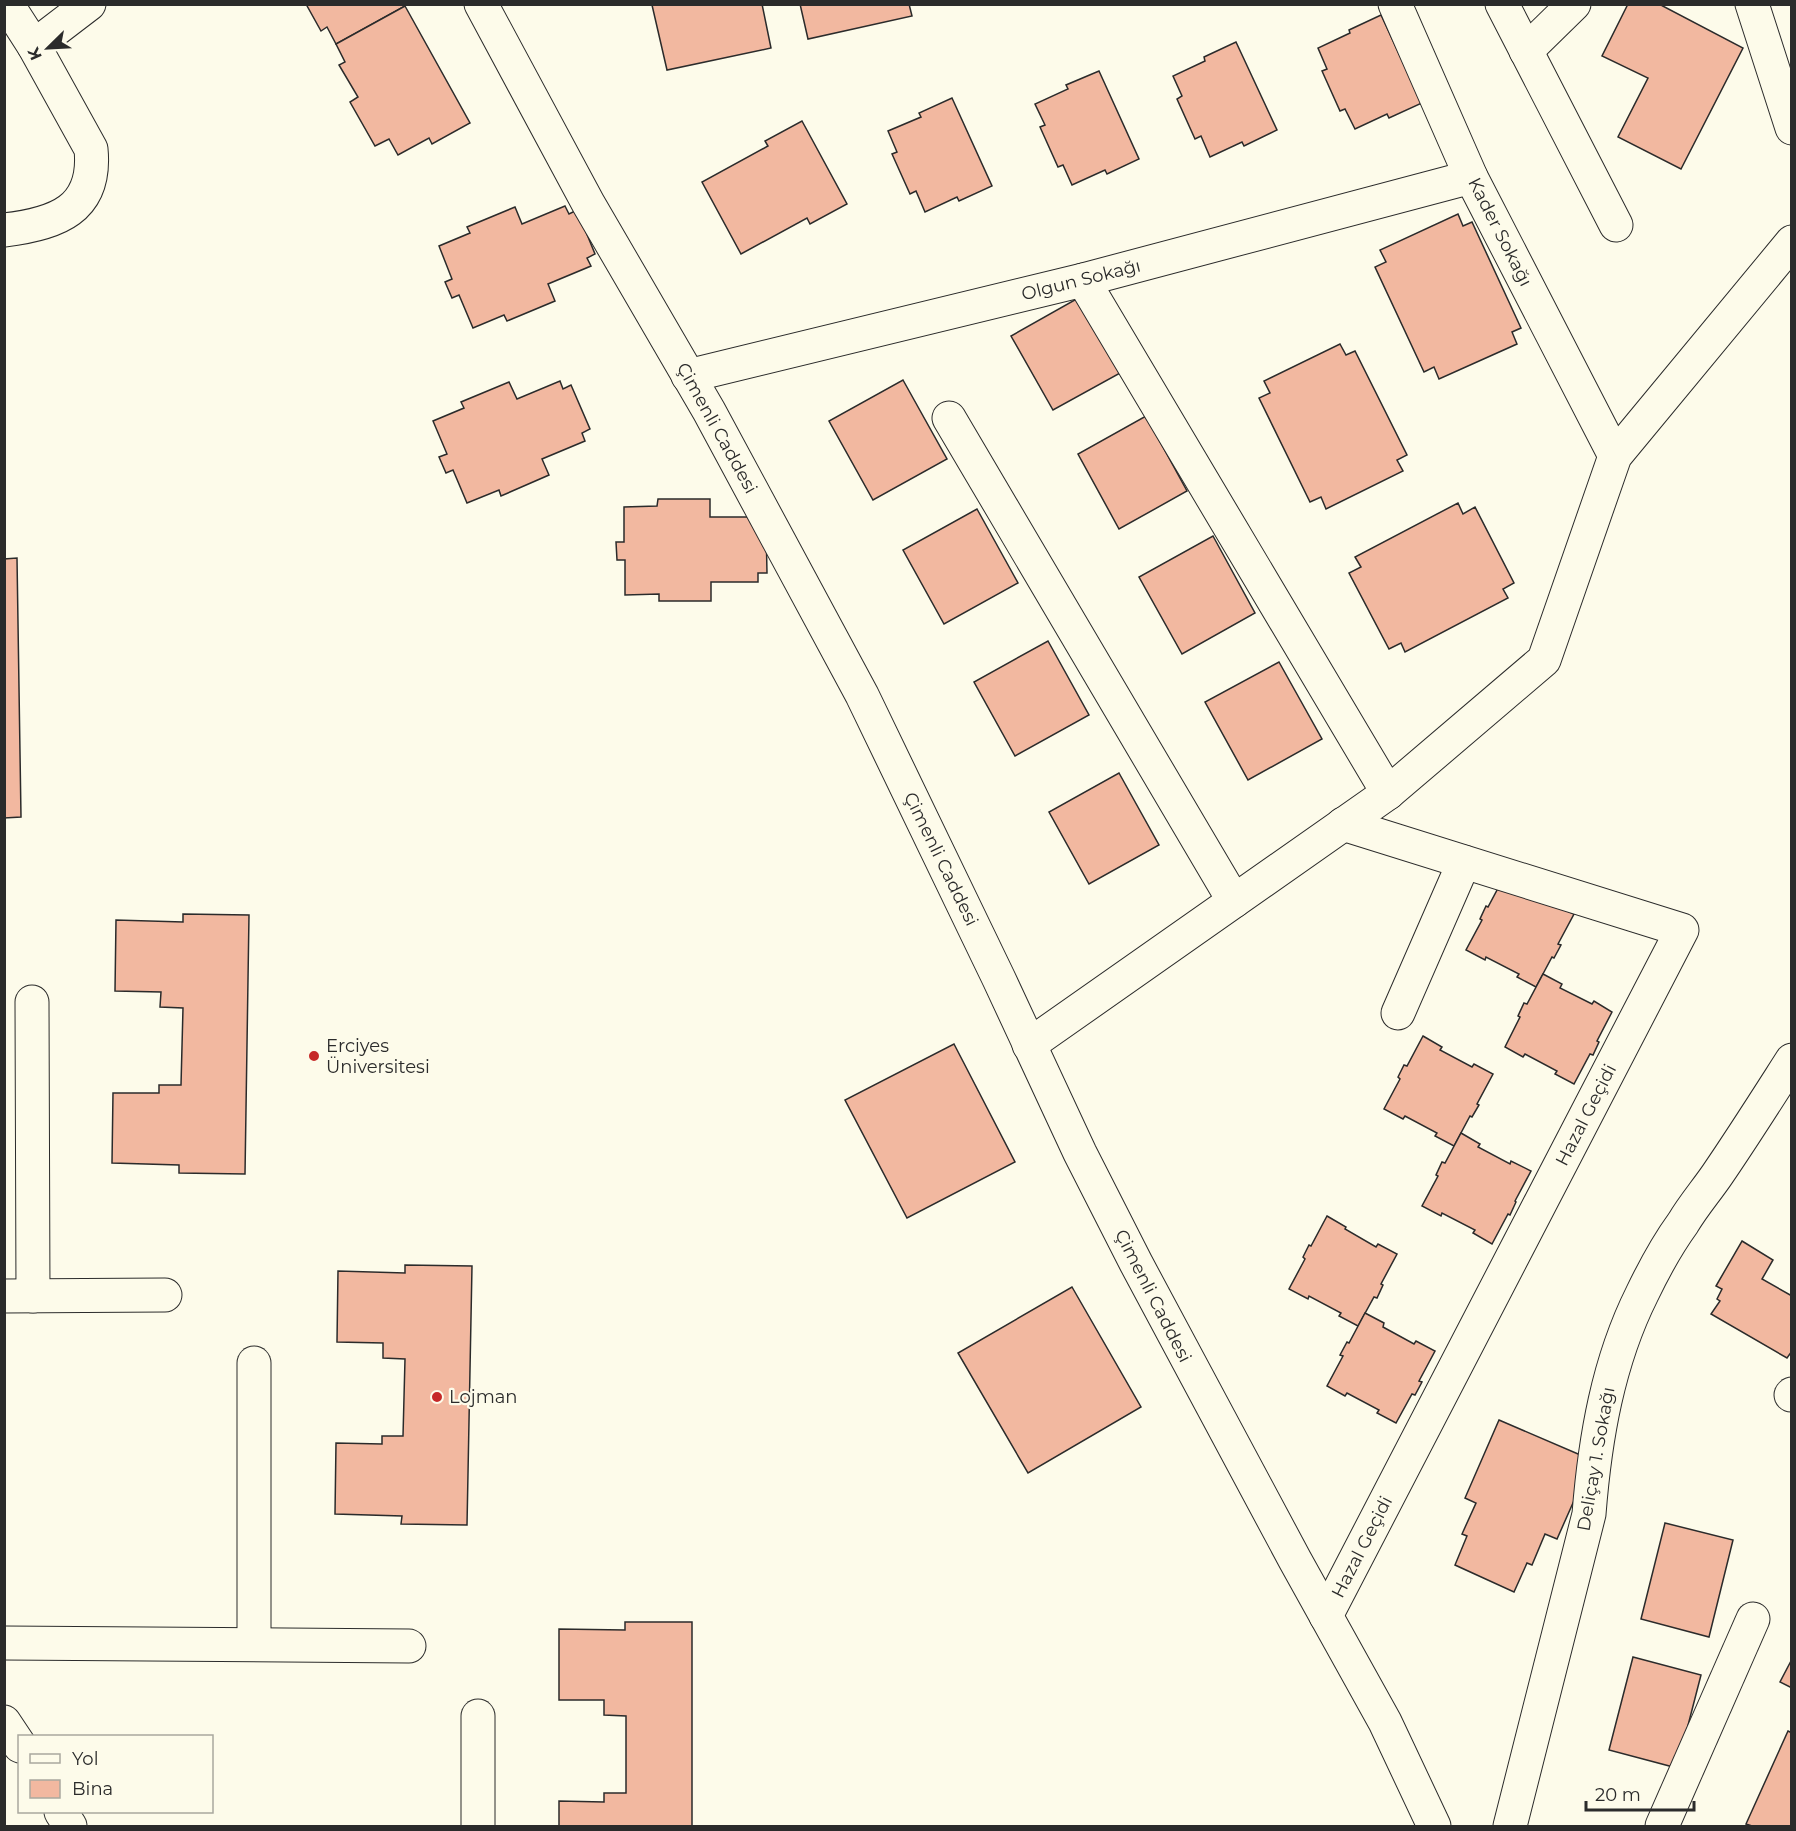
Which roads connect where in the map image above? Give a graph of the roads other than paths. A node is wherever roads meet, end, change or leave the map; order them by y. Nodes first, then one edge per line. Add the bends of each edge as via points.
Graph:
1 (7, 4) edge
2 (89, 4) edge
3 (481, 4) edge
4 (1395, 4) edge
5 (1502, 4) edge
6 (1574, 4) edge
7 (1752, 4) edge
8 (34, 46) junction
9 (1526, 51) junction
10 (1791, 128) edge
11 (1471, 177) junction
12 (1616, 225) dead end
13 (4, 230) edge
14 (1791, 242) edge
15 (1083, 280) junction
16 (688, 376) junction
17 (949, 418) dead end
18 (1615, 456) junction
19 (1388, 793) junction
20 (1343, 824) junction
21 (1464, 862) junction
22 (1234, 901) junction
23 (32, 1002) dead end
24 (1398, 1013) dead end
25 (1029, 1045) junction
26 (1791, 1060) edge
27 (165, 1295) dead end
28 (19, 1296) edge
29 (254, 1364) dead end
30 (1326, 1616) junction
31 (1753, 1618) dead end
32 (4, 1643) edge
33 (254, 1644) junction
34 (409, 1646) dead end
35 (478, 1716) dead end
36 (4, 1722) edge
37 (1385, 1722) junction
38 (18, 1743) edge
39 (62, 1813) edge
40 (1426, 1822) edge
41 (70, 1827) edge
42 (478, 1827) edge
43 (1459, 1827) edge
44 (1510, 1827) edge
45 (1662, 1827) edge

1 - 8 street
2 - 8 street
3 - 16 street, Çimenli Caddesi via 588,203
4 - 11 street, Kader Sokağı
5 - 9 street
6 - 9 street
7 - 10 street
8 - 13 street via 91,149 91,176 79,202 66,213 33,226
9 - 12 street
11 - 15 street, Olgun Sokağı
11 - 18 street, Kader Sokağı
14 - 18 street
15 - 16 street, Olgun Sokağı
15 - 19 street
16 - 25 street, Çimenli Caddesi via 862,695
17 - 22 street
18 - 19 street via 1544,660
19 - 20 street
20 - 21 street, Hazal Geçidi
20 - 22 street
21 - 24 street
21 - 30 street, Hazal Geçidi via 1682,930
22 - 25 street
23 - 28 street
25 - 30 street, Çimenli Caddesi via 1146,1283
26 - 44 street, Deliçay 1. Sokağı via 1661,1258 1624,1335 1599,1422 1589,1514
27 - 28 street
29 - 33 street
30 - 37 street, Çimenli Caddesi
31 - 45 street
32 - 33 street
33 - 34 street
35 - 42 street
36 - 38 street
37 - 40 street, Çimenli Caddesi
37 - 43 street, Çimenli Caddesi
39 - 41 street

